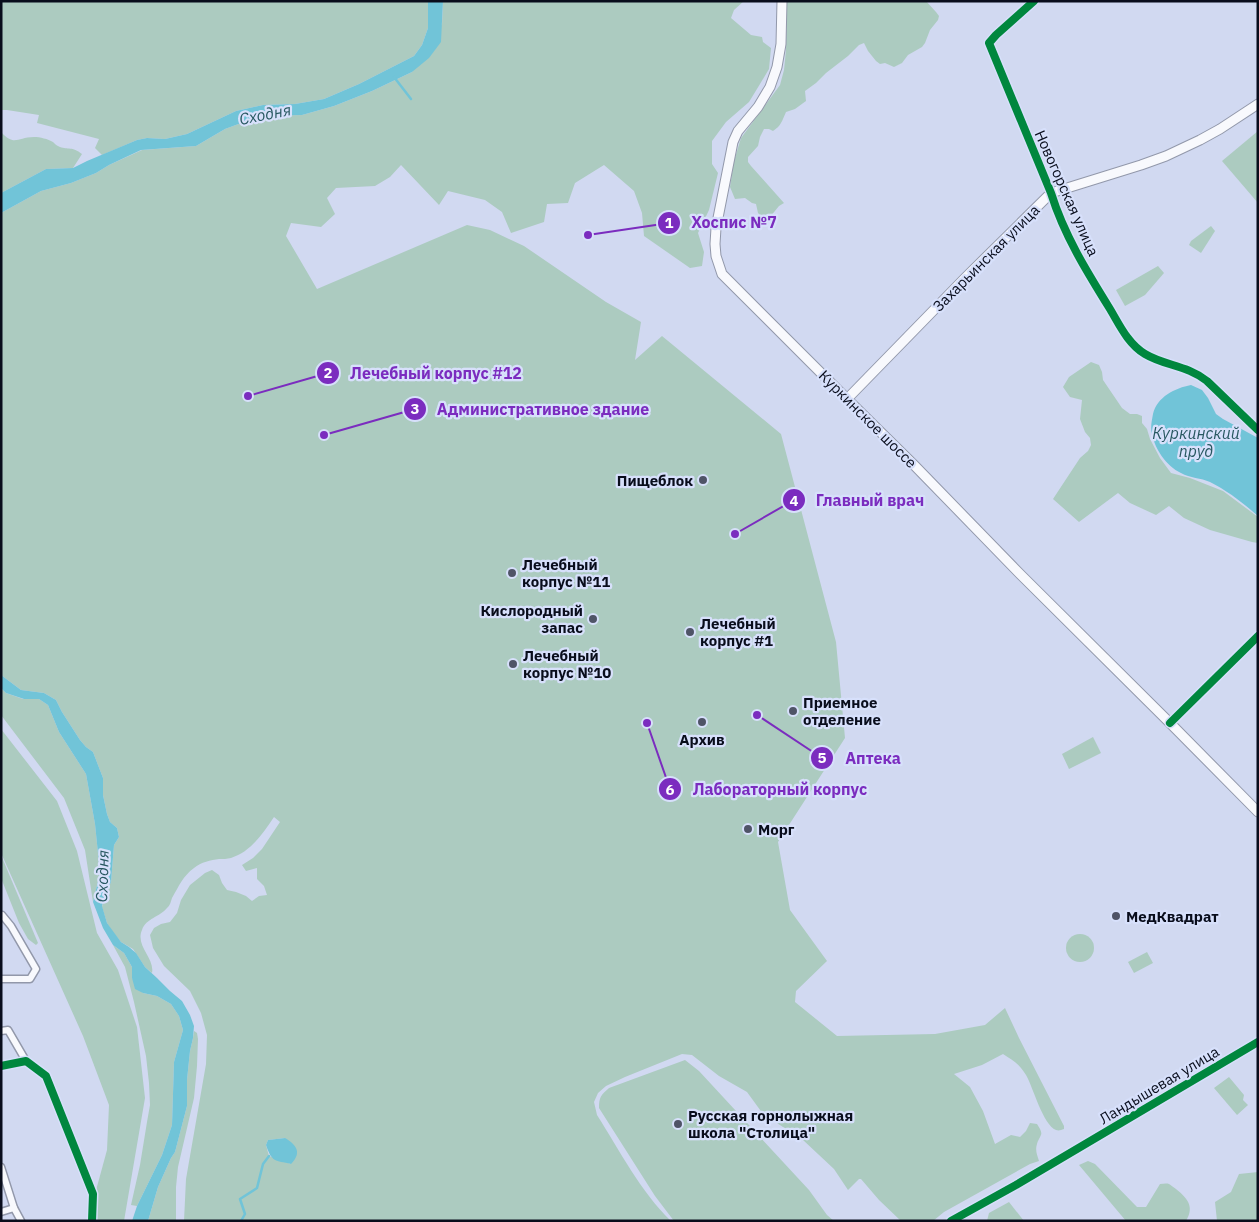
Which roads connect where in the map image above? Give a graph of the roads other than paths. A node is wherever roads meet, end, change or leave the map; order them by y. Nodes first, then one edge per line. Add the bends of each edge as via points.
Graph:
1 (782, 1) edge
2 (1034, 1) edge
3 (1258, 104) edge
4 (1051, 193) junction
5 (847, 399) junction
6 (1258, 430) edge
7 (1258, 636) edge
8 (1170, 723) junction
9 (1258, 812) edge
10 (2, 915) edge
11 (1, 979) edge
12 (1, 1031) edge
13 (1258, 1042) edge
14 (26, 1061) junction
15 (1, 1066) edge
16 (1, 1167) edge
17 (14, 1208) junction
18 (1, 1212) edge
19 (21, 1221) edge
20 (92, 1221) edge
21 (951, 1221) edge

1 - 5 main road, Куркинское шоссе via 777,67 770,87 733,142 714,244 722,274
2 - 4 street, Новогорская улица via 989,43
3 - 4 main road, Захарьинская улица via 1220,130 1166,156
4 - 5 main road, Захарьинская улица
4 - 6 street, Новогорская улица via 1082,264 1137,348 1199,374
5 - 8 main road, Куркинское шоссе
7 - 8 street
8 - 9 main road, Куркинское шоссе
10 - 11 street via 36,969 30,978
12 - 14 street via 8,1030
13 - 21 street, Ландышевая улица
14 - 15 street
14 - 20 street via 46,1076 92,1194
16 - 17 street
17 - 18 street
17 - 19 street

